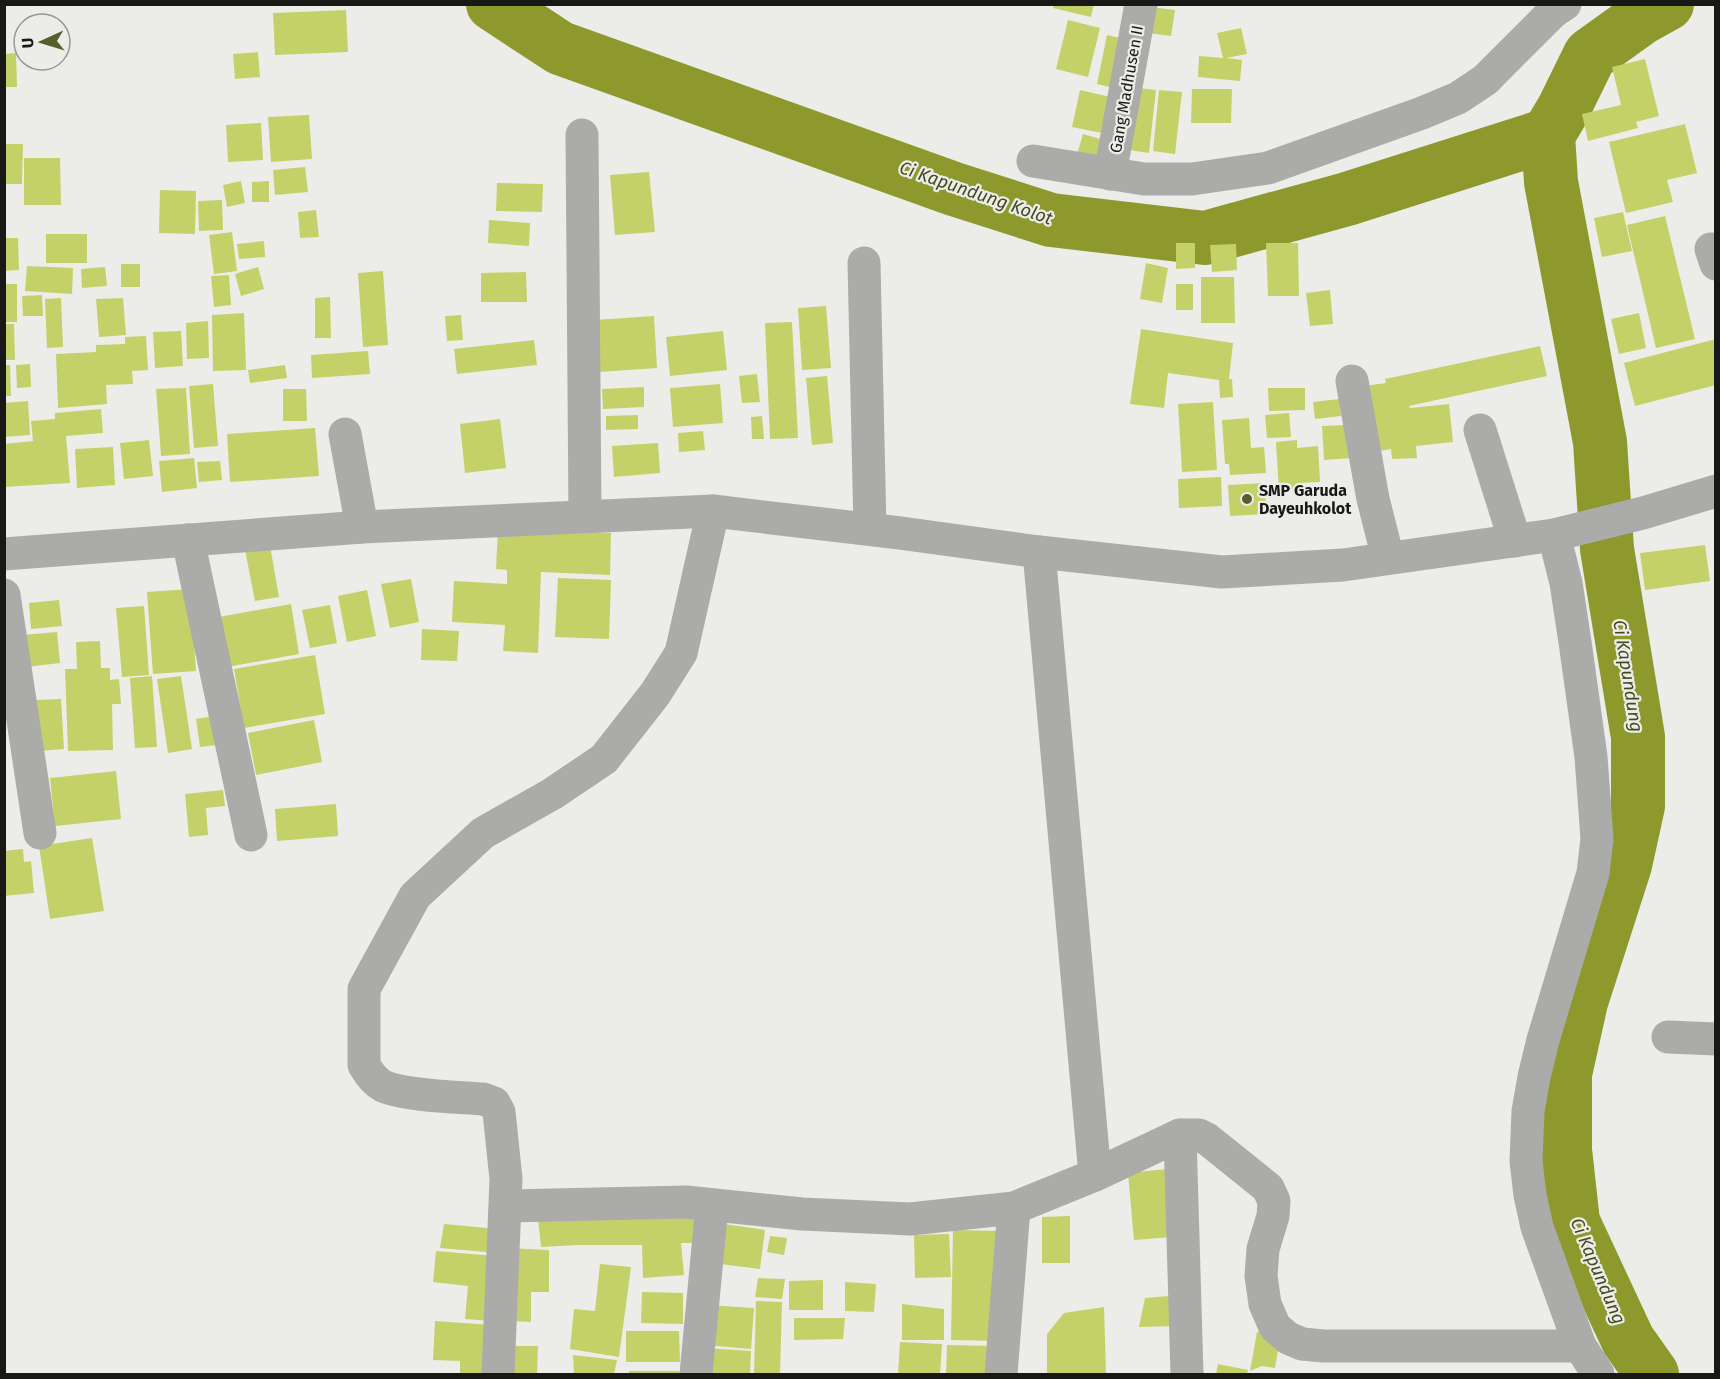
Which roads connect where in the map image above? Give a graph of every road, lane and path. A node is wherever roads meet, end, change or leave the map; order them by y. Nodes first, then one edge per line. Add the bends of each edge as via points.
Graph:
1 (1141, 4) edge
2 (1555, 7) edge
3 (582, 135) dead end
4 (1033, 161) dead end
5 (1110, 174) junction
6 (864, 263) dead end
7 (1352, 381) dead end
8 (1480, 430) dead end
9 (345, 434) dead end
10 (1716, 491) edge
11 (713, 511) junction
12 (585, 515) junction
13 (362, 527) junction
14 (870, 529) junction
15 (1565, 532) junction
16 (188, 540) junction
17 (1515, 541) junction
18 (1039, 552) junction
19 (4, 554) edge
20 (1388, 558) junction
21 (4, 595) edge
22 (40, 833) dead end
23 (251, 835) dead end
24 (1668, 1037) dead end
25 (1716, 1039) edge
26 (1180, 1135) junction
27 (1095, 1176) junction
28 (712, 1205) junction
29 (506, 1206) junction
30 (1014, 1208) junction
31 (1580, 1346) junction
32 (498, 1374) edge
33 (696, 1374) edge
34 (1001, 1374) edge
35 (1187, 1374) edge
36 (1598, 1374) edge

1 - 5 street, Gang Madhusen II
2 - 5 street via 1485,80 1458,98 1422,113 1268,168 1192,179
3 - 12 street
4 - 5 street
6 - 14 street
7 - 20 street
8 - 17 street
9 - 13 street
10 - 15 street
11 - 12 street
11 - 14 street
11 - 29 street via 681,653 655,694 604,759 552,794 483,832 415,896 364,989 364,1065 369,1074 382,1085 405,1091 494,1103 499,1112
12 - 13 street
13 - 16 street
14 - 18 street
15 - 17 street
15 - 31 street via 1566,583 1591,757 1597,839 1593,873 1534,1077 1526,1161 1537,1227
16 - 19 street
16 - 23 street
17 - 20 street
18 - 20 street via 1222,572 1343,565
18 - 27 street
21 - 22 street
24 - 25 street
26 - 27 street
26 - 31 street via 1207,1139 1268,1188 1274,1201 1273,1216 1263,1249 1261,1276 1265,1304 1275,1327 1288,1338 1324,1346
26 - 35 street
27 - 30 street
28 - 29 street via 686,1202
28 - 30 street via 910,1219
28 - 33 street
29 - 32 street
30 - 34 street
31 - 36 street

